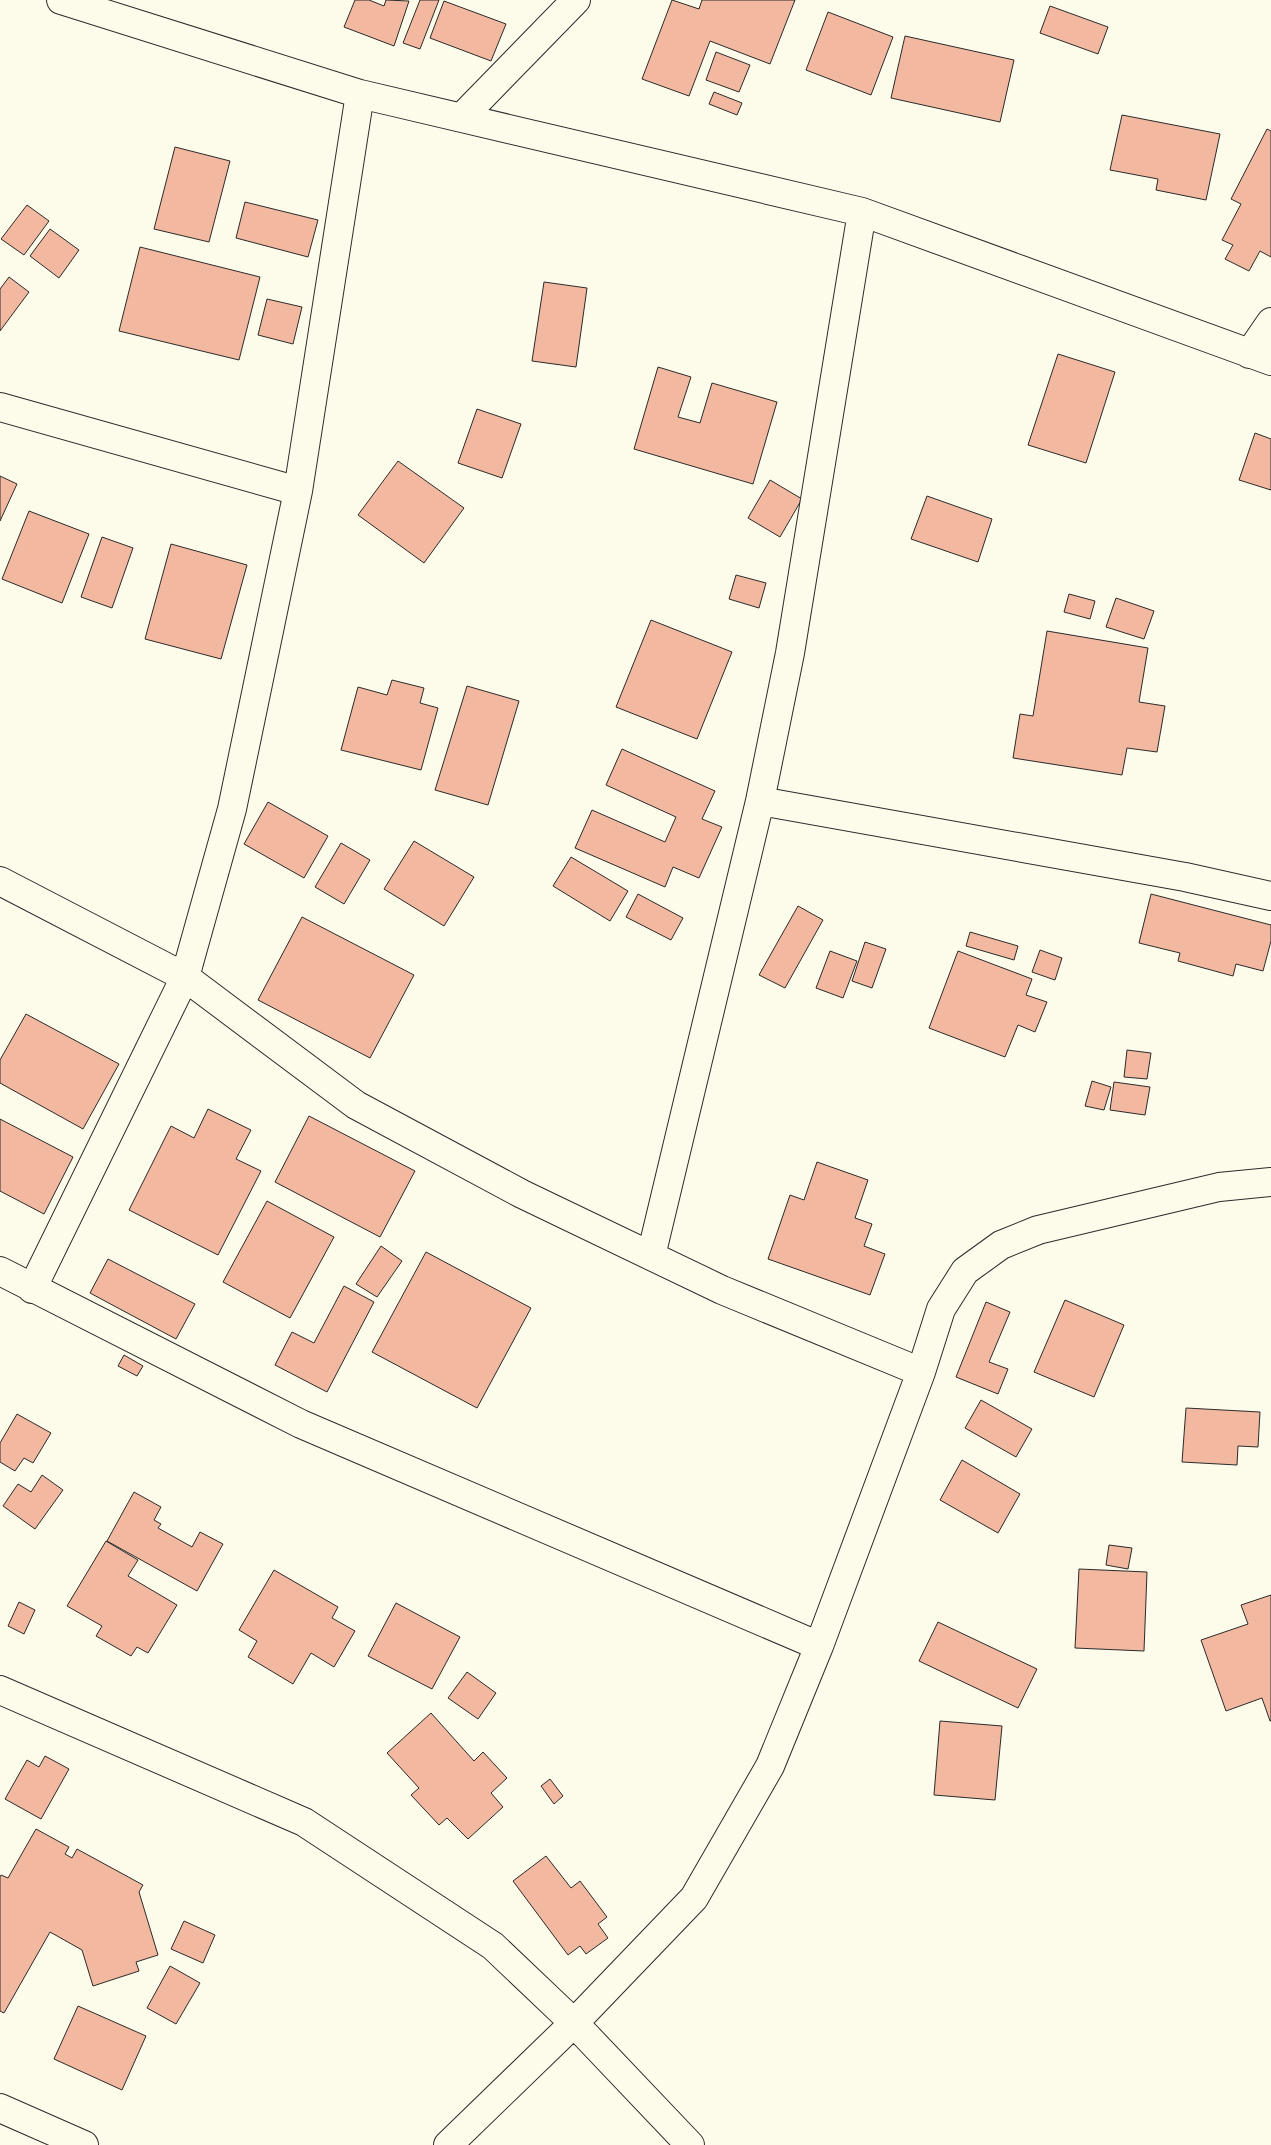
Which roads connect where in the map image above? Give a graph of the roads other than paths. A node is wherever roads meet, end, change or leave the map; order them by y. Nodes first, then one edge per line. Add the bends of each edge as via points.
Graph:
1 (61, 0) edge
2 (576, 0) edge
3 (360, 94) junction
4 (462, 117) junction
5 (862, 212) junction
6 (1271, 322) edge
7 (1260, 358) edge
8 (0, 406) edge
9 (298, 491) junction
10 (760, 801) junction
11 (0, 881) edge
12 (1271, 896) edge
13 (185, 977) junction
14 (1271, 1182) edge
15 (651, 1256) junction
16 (0, 1271) edge
17 (32, 1289) junction
18 (921, 1372) junction
19 (819, 1646) junction
20 (0, 1690) edge
21 (574, 2023) junction
22 (0, 2108) edge
23 (84, 2145) edge
24 (448, 2145) edge
25 (690, 2145) edge

1 - 3 street
2 - 4 street
3 - 4 street
3 - 9 street
4 - 5 street
5 - 7 street
5 - 10 street via 790,652
6 - 7 street
8 - 9 street
9 - 13 street via 232,809
10 - 12 street via 1185,877
10 - 15 street
11 - 13 street
13 - 15 street via 356,1105 522,1194
13 - 17 street
14 - 18 street via 1220,1188 1038,1230 1001,1245 966,1271 941,1309
15 - 18 street via 722,1290
16 - 17 street
17 - 19 street via 301,1424
18 - 19 street
19 - 21 street via 770,1766 694,1898
20 - 21 street via 304,1822 493,1946
21 - 24 street
21 - 25 street
22 - 23 street

